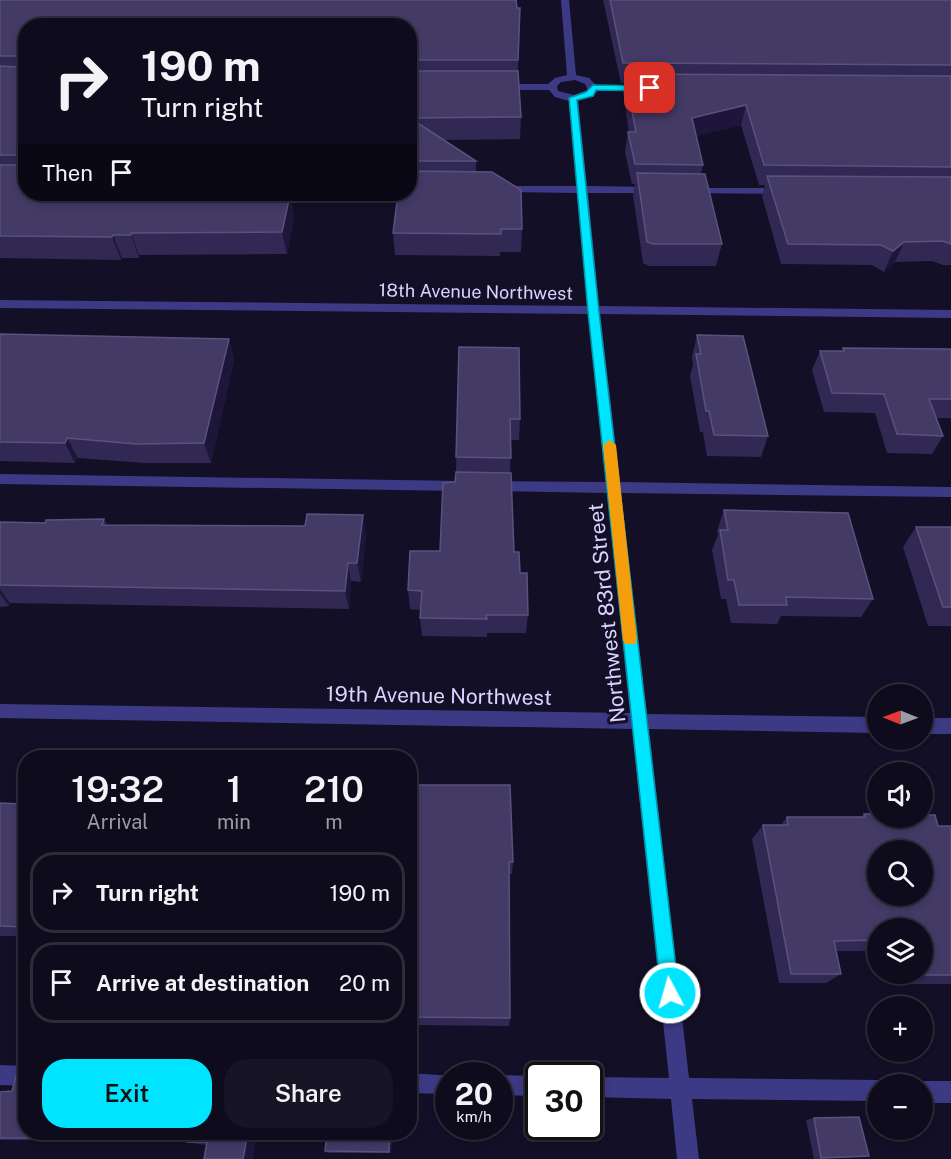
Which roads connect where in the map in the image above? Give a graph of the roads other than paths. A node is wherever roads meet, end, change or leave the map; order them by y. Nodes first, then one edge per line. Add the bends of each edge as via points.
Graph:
1 (565, 0) edge
2 (572, 77) junction
3 (491, 87) edge
4 (552, 87) junction
5 (593, 88) junction
6 (650, 88) edge
7 (573, 98) junction
8 (489, 189) edge
9 (582, 190) junction
10 (665, 190) edge
11 (677, 190) edge
12 (796, 191) edge
13 (0, 304) edge
14 (594, 312) junction
15 (951, 314) edge
16 (0, 478) edge
17 (615, 488) junction
18 (951, 492) edge
19 (0, 711) edge
20 (639, 723) junction
21 (867, 725) edge
22 (933, 726) edge
23 (951, 726) edge
24 (0, 1075) edge
25 (18, 1076) edge
26 (417, 1083) edge
27 (435, 1084) edge
28 (603, 1087) edge
29 (681, 1089) junction
30 (867, 1091) edge
31 (933, 1092) edge
32 (951, 1092) edge
33 (688, 1159) edge

1 - 2 street
2 - 4 street via 558,80
2 - 5 street via 589,81
3 - 4 street
4 - 7 street via 559,95
5 - 6 street
5 - 7 street via 590,94
7 - 9 street, Northwest 83rd Street
8 - 9 street
9 - 10 street
9 - 14 street, Northwest 83rd Street
11 - 12 street
13 - 14 street, 18th Avenue Northwest
14 - 15 street, 18th Avenue Northwest
14 - 17 street, Northwest 83rd Street
16 - 17 street
17 - 18 street
17 - 20 street, Northwest 83rd Street
19 - 20 street, 19th Avenue Northwest
20 - 21 street, 19th Avenue Northwest
20 - 29 street, Northwest 83rd Street
22 - 23 street
24 - 25 street
26 - 27 street
28 - 29 street
29 - 30 street
29 - 33 street, Northwest 83rd Street
31 - 32 street

